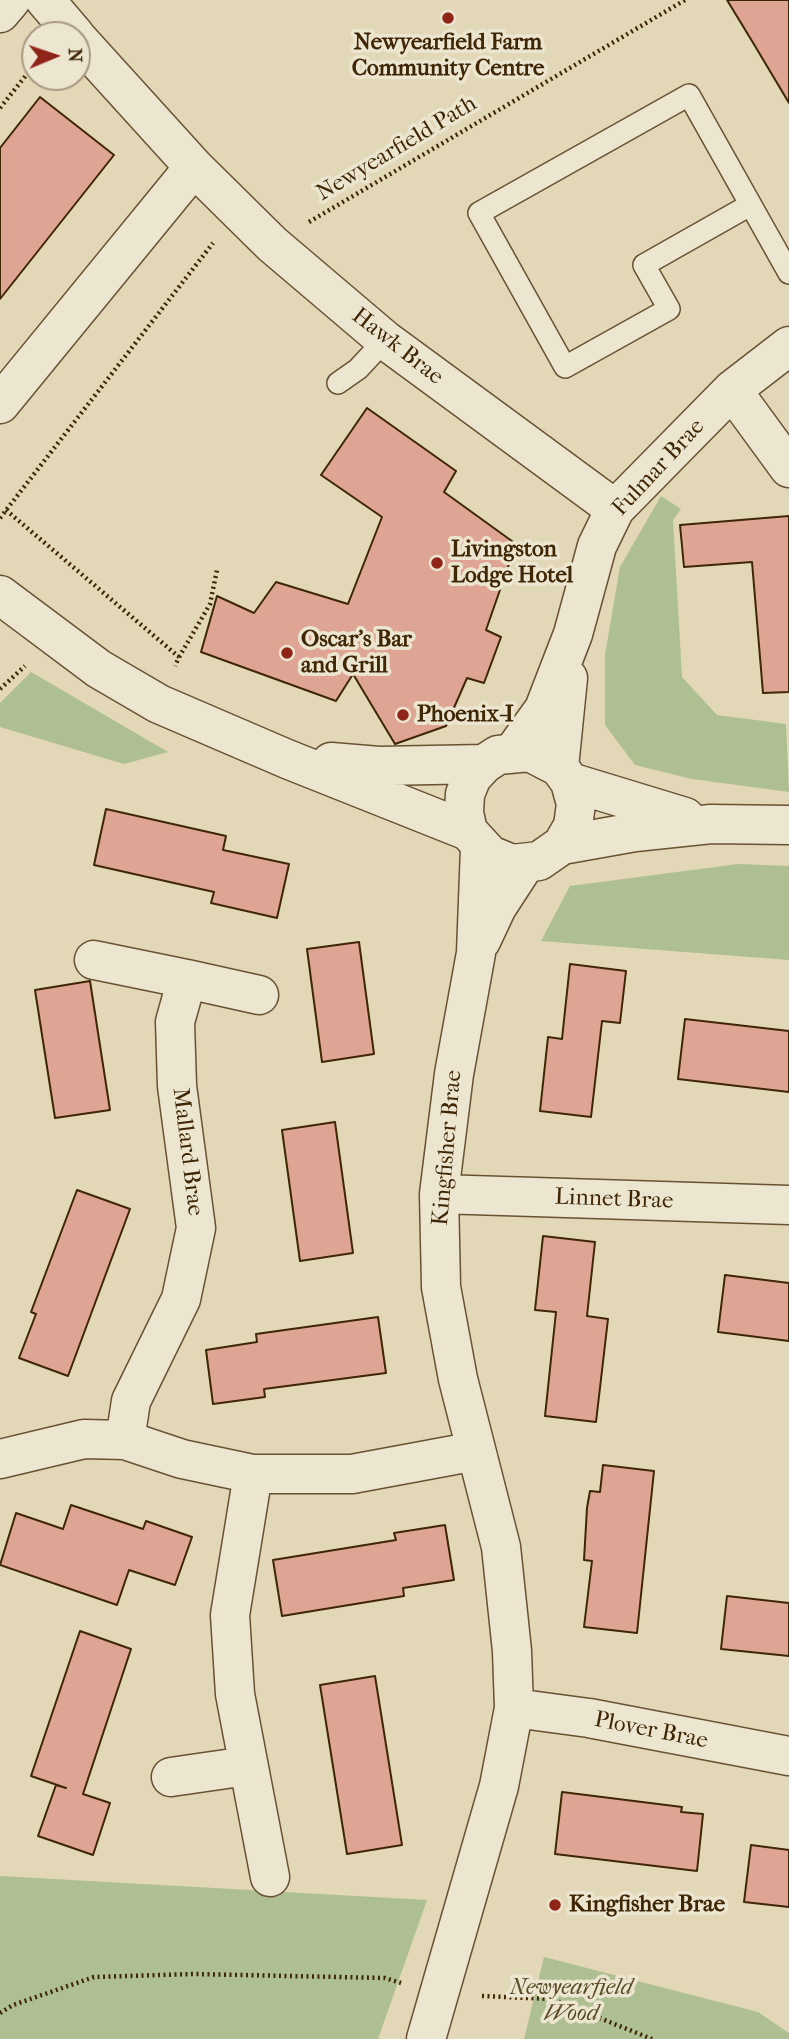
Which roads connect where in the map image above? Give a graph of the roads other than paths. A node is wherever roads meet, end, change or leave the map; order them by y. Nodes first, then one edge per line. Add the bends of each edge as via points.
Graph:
1 (11, 0) edge
2 (45, 0) edge
3 (0, 13) edge
4 (63, 21) edge
5 (91, 53) edge
6 (194, 167) junction
7 (750, 205) junction
8 (789, 273) edge
9 (386, 340) junction
10 (789, 346) edge
11 (338, 383) dead end
12 (732, 390) junction
13 (0, 404) edge
14 (789, 468) edge
15 (615, 509) junction
16 (0, 595) edge
17 (573, 634) junction
18 (499, 757) junction
19 (287, 759) junction
20 (565, 775) junction
21 (711, 824) junction
22 (789, 825) edge
23 (474, 839) junction
24 (562, 845) junction
25 (525, 864) junction
26 (476, 953) junction
27 (94, 960) dead end
28 (187, 979) junction
29 (259, 995) dead end
30 (439, 1194) junction
31 (789, 1205) edge
32 (125, 1440) junction
33 (476, 1451) junction
34 (0, 1459) edge
35 (253, 1474) junction
36 (514, 1709) junction
37 (789, 1756) edge
38 (247, 1766) junction
39 (171, 1777) dead end
40 (270, 1877) dead end
41 (426, 2039) edge

1 - 3 street
2 - 4 street, Hawk Brae
5 - 6 street, Hawk Brae
6 - 9 street, Hawk Brae via 272,244
6 - 13 street
7 - 7 lane via 689,95 479,213 565,368 669,309 644,264
7 - 8 lane
9 - 11 lane
9 - 15 street, Hawk Brae
10 - 12 street, Fulmar Brae
12 - 14 street
12 - 15 street, Fulmar Brae
15 - 17 street, Fulmar Brae via 597,546
16 - 19 street via 99,669 159,704
17 - 18 street, Fulmar Brae via 544,709
17 - 20 street, Fulmar Brae
18 - 19 street via 379,766
18 - 20 street via 530,752
18 - 23 street via 472,777 465,794
19 - 23 street
20 - 21 street via 638,805
20 - 24 street via 576,804 573,826
21 - 22 street
21 - 24 street
23 - 25 street via 501,861
23 - 26 street, Kingfisher Brae
24 - 25 street
25 - 26 street, Kingfisher Brae via 497,907
26 - 30 street, Kingfisher Brae
27 - 28 street
28 - 29 street
28 - 32 street, Mallard Brae via 175,1022 196,1228 181,1299 131,1401
30 - 31 street, Linnet Brae
30 - 33 street, Kingfisher Brae via 441,1287
32 - 34 street via 84,1439
32 - 35 street via 182,1459
33 - 35 street via 352,1474
33 - 36 street, Kingfisher Brae via 500,1547
35 - 38 street via 230,1615 235,1694
36 - 37 street, Plover Brae via 589,1718
36 - 41 street, Kingfisher Brae via 499,1786
38 - 39 street
38 - 40 street

